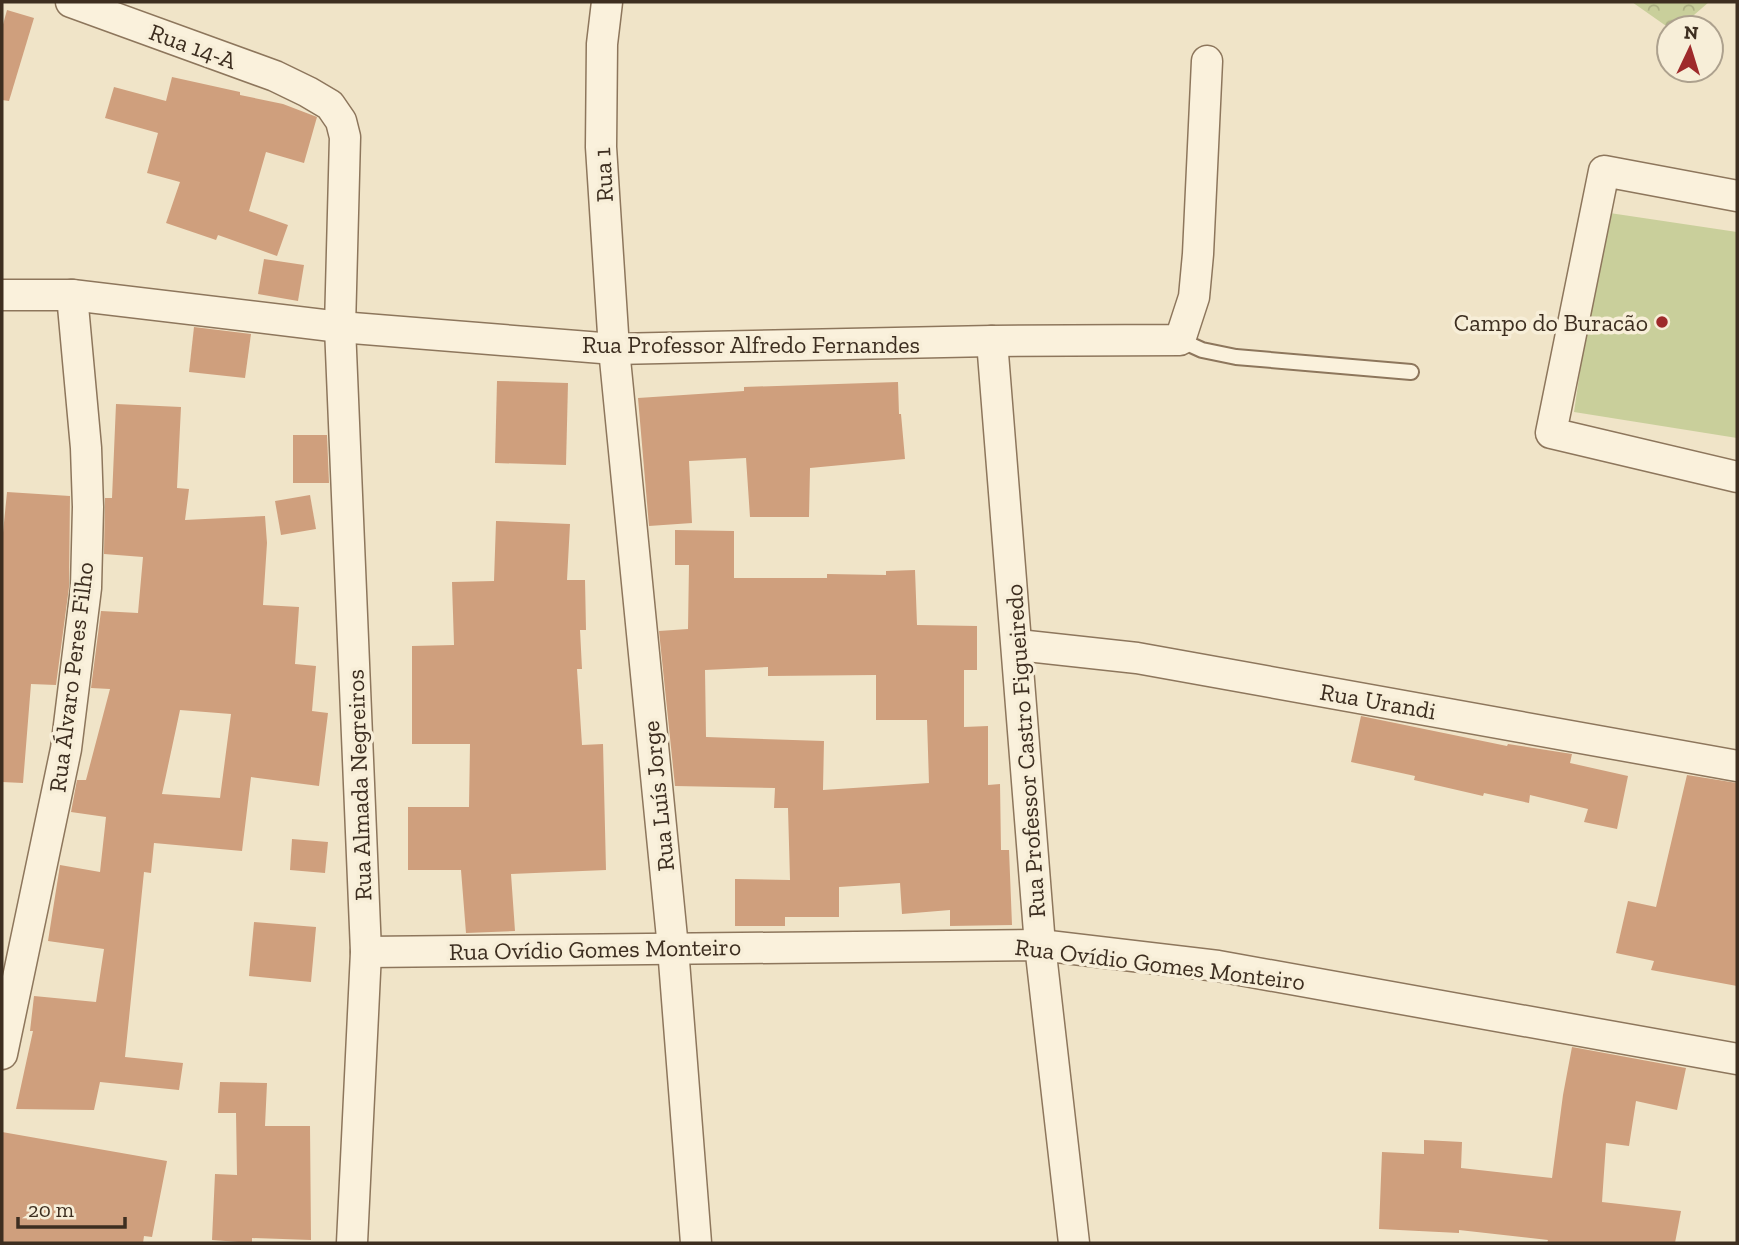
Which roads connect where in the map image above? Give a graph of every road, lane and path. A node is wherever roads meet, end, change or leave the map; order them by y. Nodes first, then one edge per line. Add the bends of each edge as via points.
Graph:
1 (71, 2) edge
2 (607, 2) edge
3 (1207, 61) dead end
4 (1737, 196) edge
5 (2, 295) edge
6 (72, 295) junction
7 (341, 327) junction
8 (1180, 340) junction
9 (992, 341) junction
10 (614, 349) junction
11 (1411, 372) dead end
12 (1737, 474) edge
13 (1018, 645) junction
14 (1737, 766) edge
15 (1040, 945) junction
16 (673, 948) junction
17 (366, 952) junction
18 (2, 1054) edge
19 (1737, 1059) edge
20 (352, 1243) edge
21 (696, 1243) edge
22 (1073, 1243) edge

1 - 7 street, Rua 14-A via 275,76 330,104 345,137
2 - 10 street, Rua 1 via 601,147
3 - 8 street via 1194,297
4 - 12 street via 1604,171 1551,433
5 - 6 street, Rua Professor Alfredo Fernandes
6 - 7 street, Rua Professor Alfredo Fernandes
6 - 18 street, Rua Álvaro Peres Filho via 86,448 86,588 66,749
7 - 10 street, Rua Professor Alfredo Fernandes
7 - 17 street, Rua Almada Negreiros
8 - 9 street, Rua Professor Alfredo Fernandes
8 - 11 lane via 1236,357
9 - 10 street, Rua Professor Alfredo Fernandes
9 - 13 street, Rua Professor Castro Figueiredo
10 - 16 street, Rua Luís Jorge
13 - 14 street, Rua Urandi via 1137,658
13 - 15 street, Rua Professor Castro Figueiredo
15 - 16 street, Rua Ovídio Gomes Monteiro
15 - 19 street, Rua Ovídio Gomes Monteiro via 1218,966
15 - 22 street, Rua Professor Castro Figueiredo
16 - 17 street, Rua Ovídio Gomes Monteiro
16 - 21 street, Rua Luís Jorge
17 - 20 street, Rua Almada Negreiros

